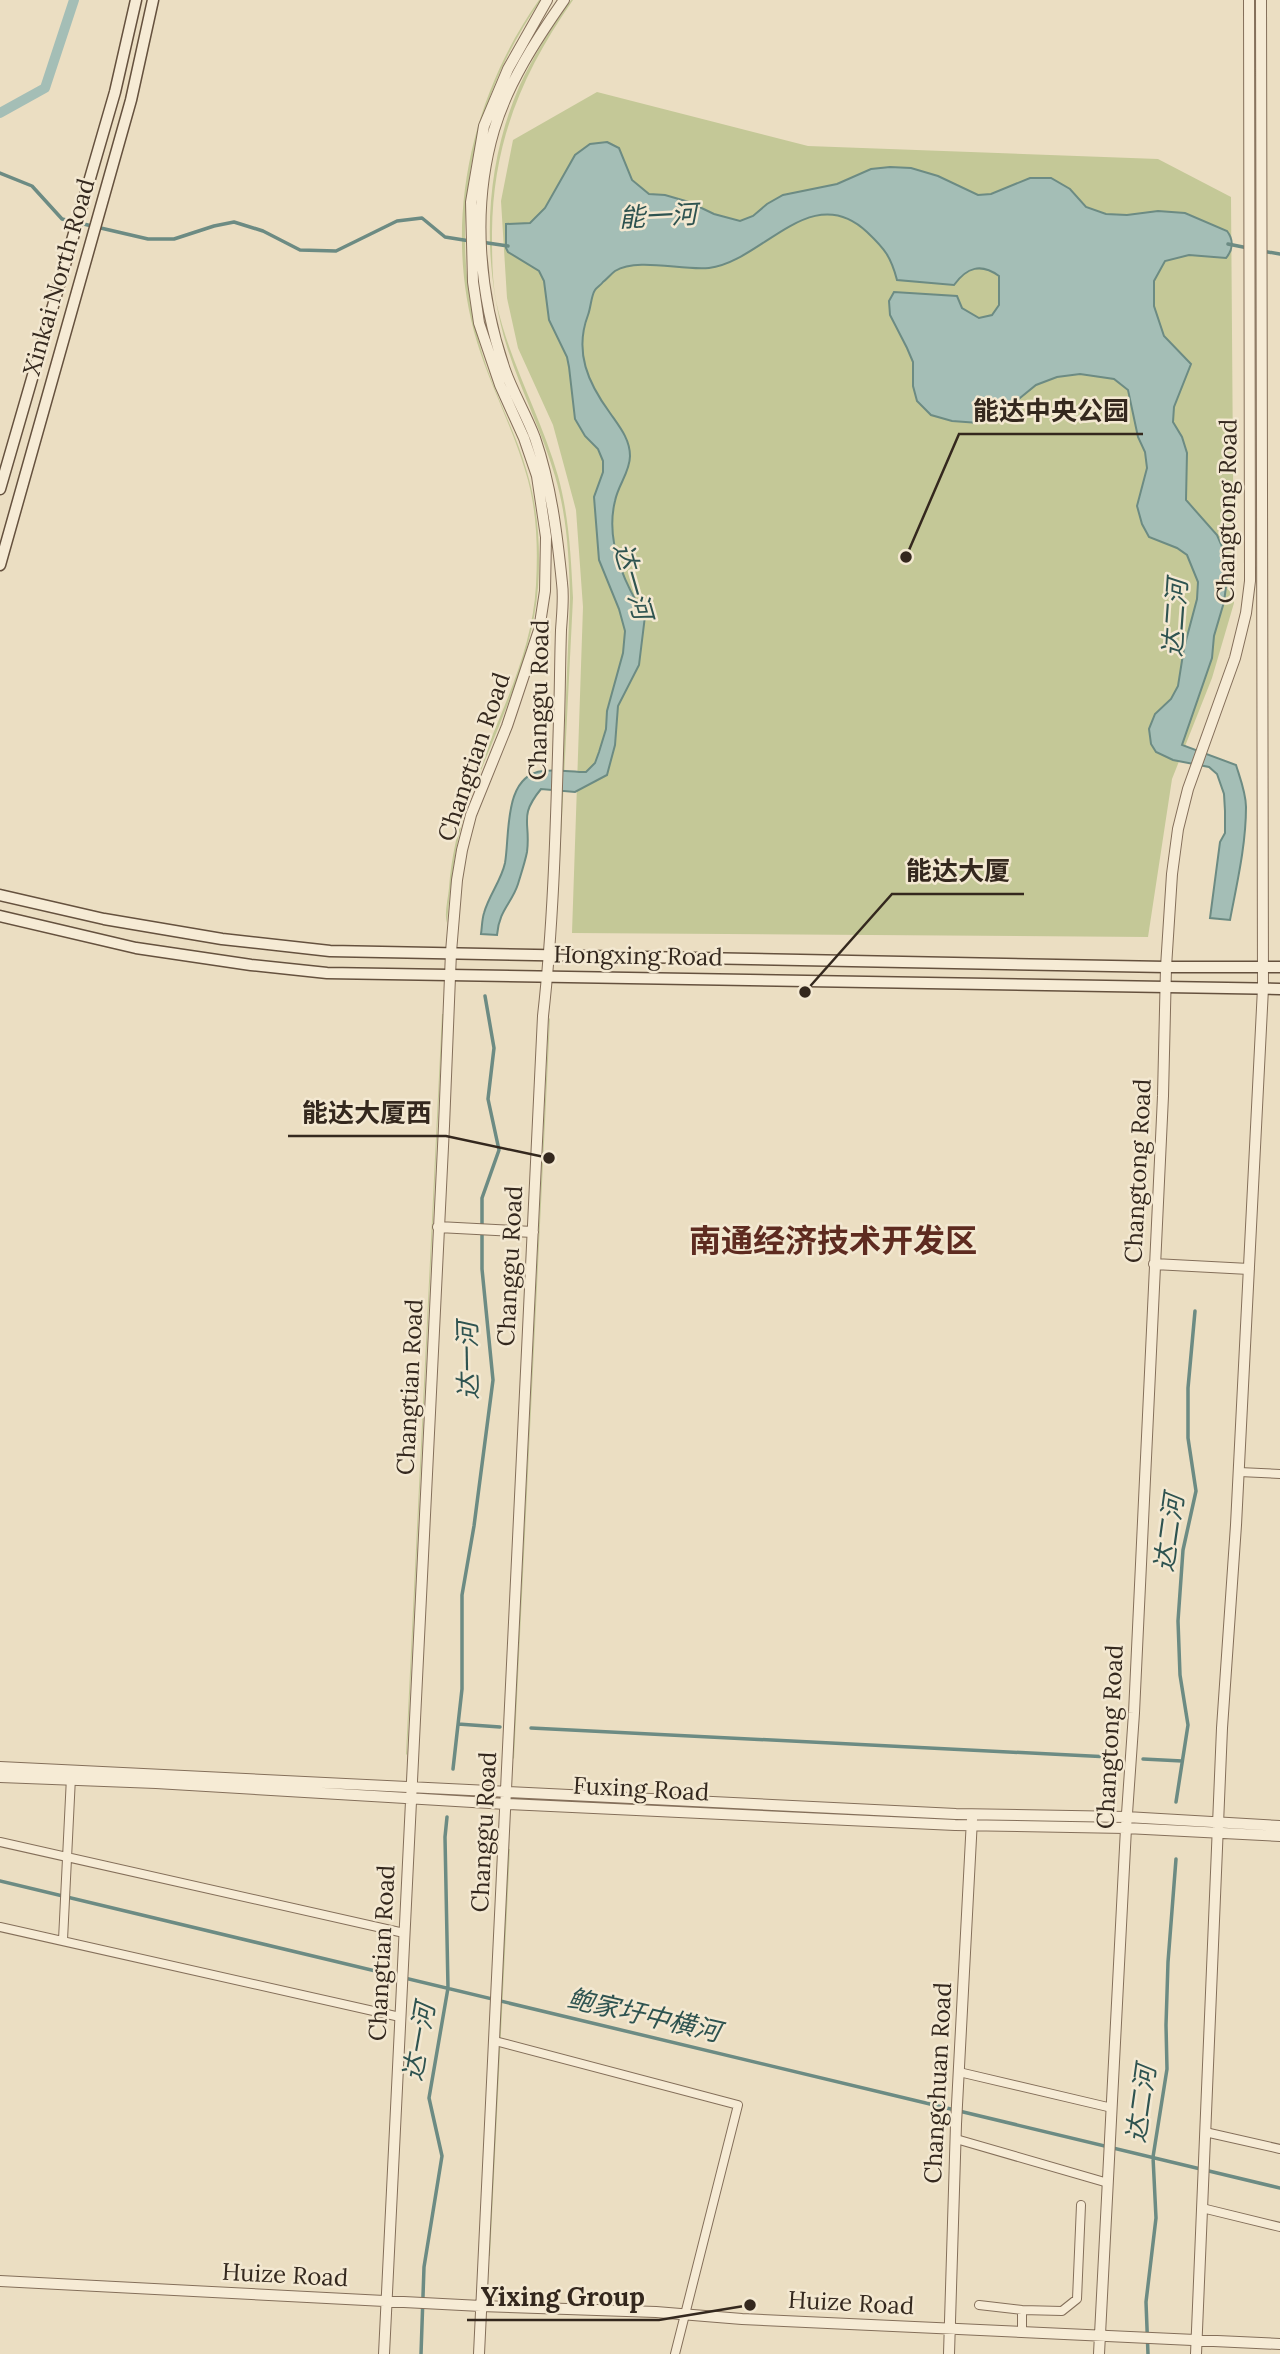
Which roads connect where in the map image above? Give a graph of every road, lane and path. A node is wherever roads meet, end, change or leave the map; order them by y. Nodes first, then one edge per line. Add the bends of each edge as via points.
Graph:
1 (136, 0) edge
2 (153, 0) edge
3 (547, 0) edge
4 (564, 0) edge
5 (1249, 0) edge
6 (1261, 0) edge
7 (0, 489) edge
8 (0, 565) edge
9 (0, 895) edge
10 (0, 916) edge
11 (450, 952) junction
12 (548, 956) junction
13 (1166, 967) junction
14 (1263, 967) junction
15 (1280, 967) edge
16 (449, 974) junction
17 (548, 975) junction
18 (1165, 986) junction
19 (1264, 988) junction
20 (1280, 989) edge
21 (438, 1227) junction
22 (533, 1232) junction
23 (1154, 1264) junction
24 (1249, 1269) junction
25 (1239, 1472) junction
26 (1280, 1474) edge
27 (0, 1768) edge
28 (71, 1775) junction
29 (0, 1777) edge
30 (411, 1793) junction
31 (507, 1798) junction
32 (972, 1820) junction
33 (1126, 1823) junction
34 (1280, 1826) edge
35 (1219, 1827) junction
36 (1280, 1836) edge
37 (0, 1842) edge
38 (66, 1857) junction
39 (0, 1927) edge
40 (404, 1933) junction
41 (63, 1940) junction
42 (400, 2017) junction
43 (495, 2041) junction
44 (959, 2072) junction
45 (1112, 2108) junction
46 (1204, 2136) junction
47 (956, 2139) junction
48 (1280, 2150) edge
49 (1108, 2183) junction
50 (1081, 2205) dead end
51 (1202, 2208) junction
52 (1280, 2227) edge
53 (0, 2281) edge
54 (386, 2301) junction
55 (979, 2305) dead end
56 (481, 2306) junction
57 (1022, 2310) junction
58 (684, 2315) junction
59 (950, 2329) junction
60 (1022, 2332) junction
61 (1100, 2336) junction
62 (1197, 2340) junction
63 (1280, 2344) edge
64 (384, 2354) edge
65 (479, 2354) edge
66 (675, 2354) edge
67 (949, 2354) edge
68 (1099, 2354) edge
69 (1196, 2354) edge

1 - 7 main road, Xinkai North Road via 115,92
2 - 8 main road, Xinkai North Road via 131,100
3 - 11 street, Changtian Road via 508,69 484,126 471,202 479,323 537,476 546,537 545,591 539,630 522,684 471,815 457,880
4 - 12 street, Changgu Road via 516,77 495,129 485,172 481,224 482,278 506,370 534,436 553,503 562,586
5 - 13 street, Changtong Road via 1250,581 1236,658 1195,766 1178,829
6 - 14 street, Changtong Road
9 - 11 main road, Hongxing Road via 222,939 330,951
10 - 16 main road, Hongxing Road via 136,948 251,965 327,973
11 - 12 main road, Hongxing Road
11 - 16 street, Changtian Road
12 - 13 main road, Hongxing Road
12 - 17 street, Changgu Road
13 - 14 main road, Hongxing Road
13 - 18 street, Changtong Road
14 - 15 main road, Hongxing Road
14 - 19 street, Changtong Road
16 - 17 main road, Hongxing Road
16 - 21 street, Changtian Road
17 - 18 main road, Hongxing Road
17 - 22 street, Changgu Road
18 - 19 main road, Hongxing Road
18 - 23 street, Changtong Road
19 - 20 main road, Hongxing Road
19 - 24 street, Changtong Road
21 - 22 street
21 - 30 street, Changtian Road
22 - 31 street, Changgu Road
23 - 24 street
23 - 33 street, Changtong Road
24 - 25 street, Changtong Road
25 - 26 street
25 - 35 street, Changtong Road
27 - 28 street, Fuxing Road
28 - 29 street, Fuxing Road
28 - 30 street, Fuxing Road
28 - 38 street
30 - 31 street, Fuxing Road
30 - 40 street, Changtian Road
31 - 32 street, Fuxing Road
31 - 43 street, Changgu Road
32 - 33 street, Fuxing Road
32 - 44 street, Changchuan Road
33 - 35 street, Fuxing Road
33 - 45 street, Changtong Road
34 - 35 street, Fuxing Road
35 - 36 street, Fuxing Road
35 - 46 street, Changtong Road
37 - 38 street
38 - 40 street
38 - 41 street
39 - 41 street
40 - 42 street, Changtian Road
41 - 42 street
42 - 54 street, Changtian Road
43 - 56 street, Changgu Road
43 - 58 street via 738,2105
44 - 45 street
44 - 47 street, Changchuan Road
45 - 49 street, Changtong Road
46 - 48 street
46 - 51 street, Changtong Road
47 - 49 street
47 - 59 street, Changchuan Road
49 - 61 street, Changtong Road
50 - 57 street via 1077,2298 1062,2311
51 - 52 street
51 - 62 street, Changtong Road
53 - 54 street, Huize Road
54 - 56 street, Huize Road
54 - 64 street, Changtian Road
55 - 57 street
56 - 58 street, Huize Road
56 - 65 street, Changgu Road
57 - 60 street
58 - 59 street, Huize Road
58 - 66 street
59 - 60 street, Huize Road
59 - 67 street, Changchuan Road
60 - 61 street, Huize Road
61 - 62 street, Huize Road
61 - 68 street, Changtong Road
62 - 63 street, Huize Road
62 - 69 street, Changtong Road

